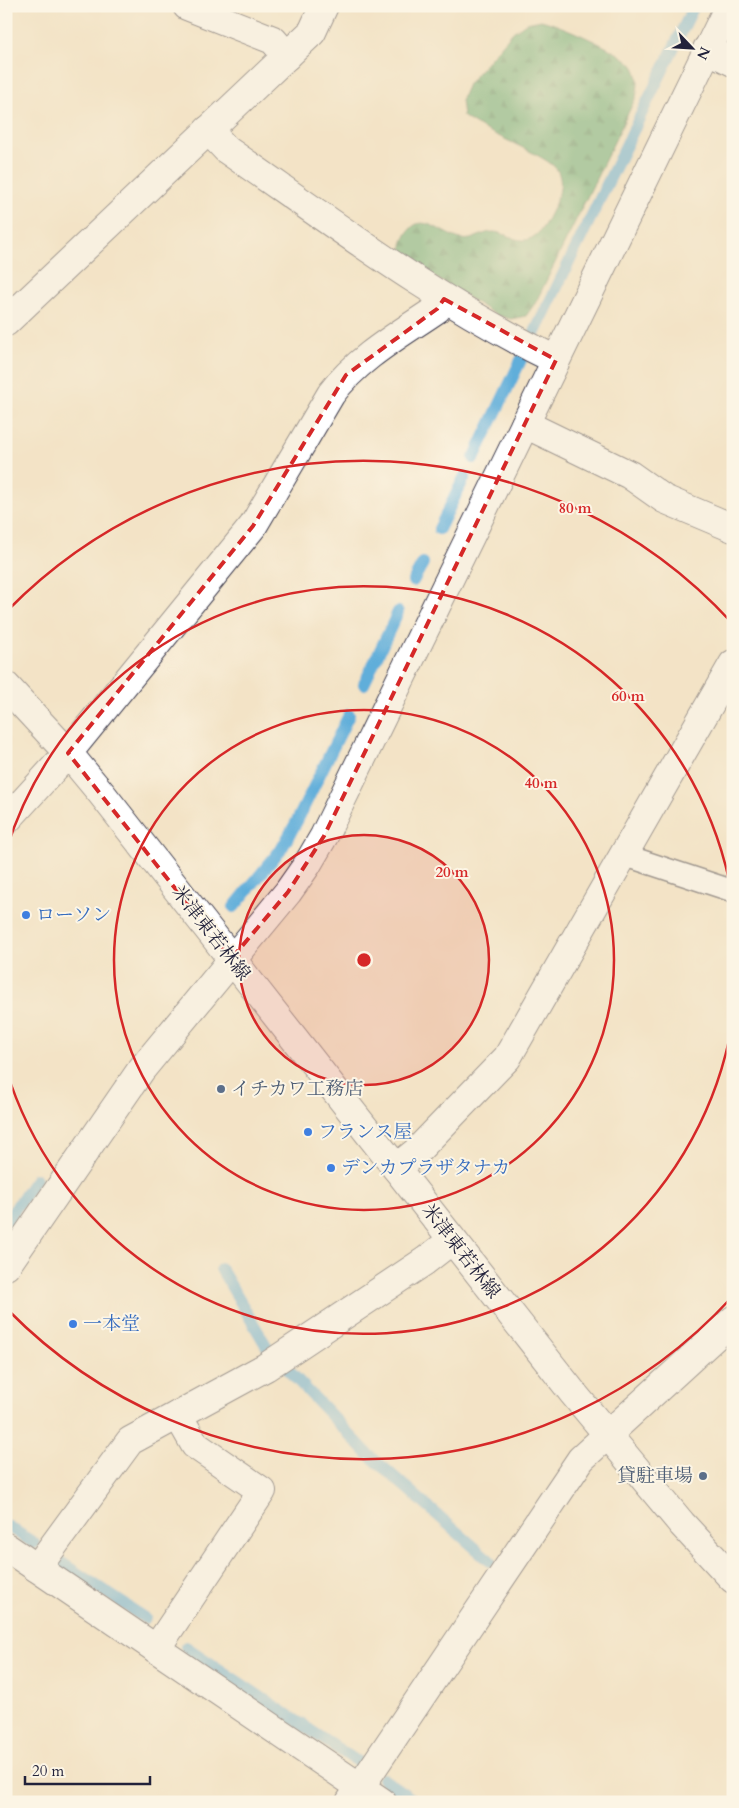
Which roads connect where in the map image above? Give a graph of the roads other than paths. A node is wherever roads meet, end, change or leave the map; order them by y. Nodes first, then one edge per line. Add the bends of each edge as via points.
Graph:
1 (187, 6) edge
2 (324, 6) edge
3 (728, 6) edge
4 (708, 49) junction
5 (287, 56) junction
6 (733, 62) edge
7 (208, 130) junction
8 (444, 299) junction
9 (6, 322) edge
10 (556, 360) junction
11 (525, 424) junction
12 (733, 528) edge
13 (733, 664) edge
14 (6, 686) edge
15 (68, 753) junction
16 (6, 821) edge
17 (624, 855) junction
18 (733, 892) edge
19 (231, 960) junction
20 (396, 1168) junction
21 (452, 1240) junction
22 (6, 1266) edge
23 (733, 1320) edge
24 (178, 1415) junction
25 (607, 1435) junction
26 (6, 1547) edge
27 (37, 1568) junction
28 (733, 1579) edge
29 (156, 1649) junction
30 (355, 1794) edge
31 (382, 1802) edge

1 - 5 street via 273,40
2 - 5 street via 312,32
3 - 4 street
4 - 6 street
4 - 10 street
5 - 7 street
7 - 8 street via 227,150
7 - 9 street
8 - 10 street
8 - 15 street via 438,309 364,358 346,374 253,526
10 - 11 street
11 - 12 street via 630,475 664,499
11 - 19 street via 324,836 288,892
13 - 17 street
14 - 15 street, 米津東若林線
15 - 16 street
15 - 19 street, 米津東若林線
17 - 18 lane
17 - 20 street via 506,1058 416,1152
19 - 20 street, 米津東若林線
19 - 22 street via 142,1070
20 - 21 street, 米津東若林線
21 - 24 street via 266,1367
21 - 25 street, 米津東若林線
23 - 25 street
24 - 27 street via 130,1441
24 - 29 street via 195,1445 262,1491
25 - 28 street, 米津東若林線
25 - 30 street via 581,1459
26 - 27 street
27 - 29 street
29 - 30 street
30 - 31 street

